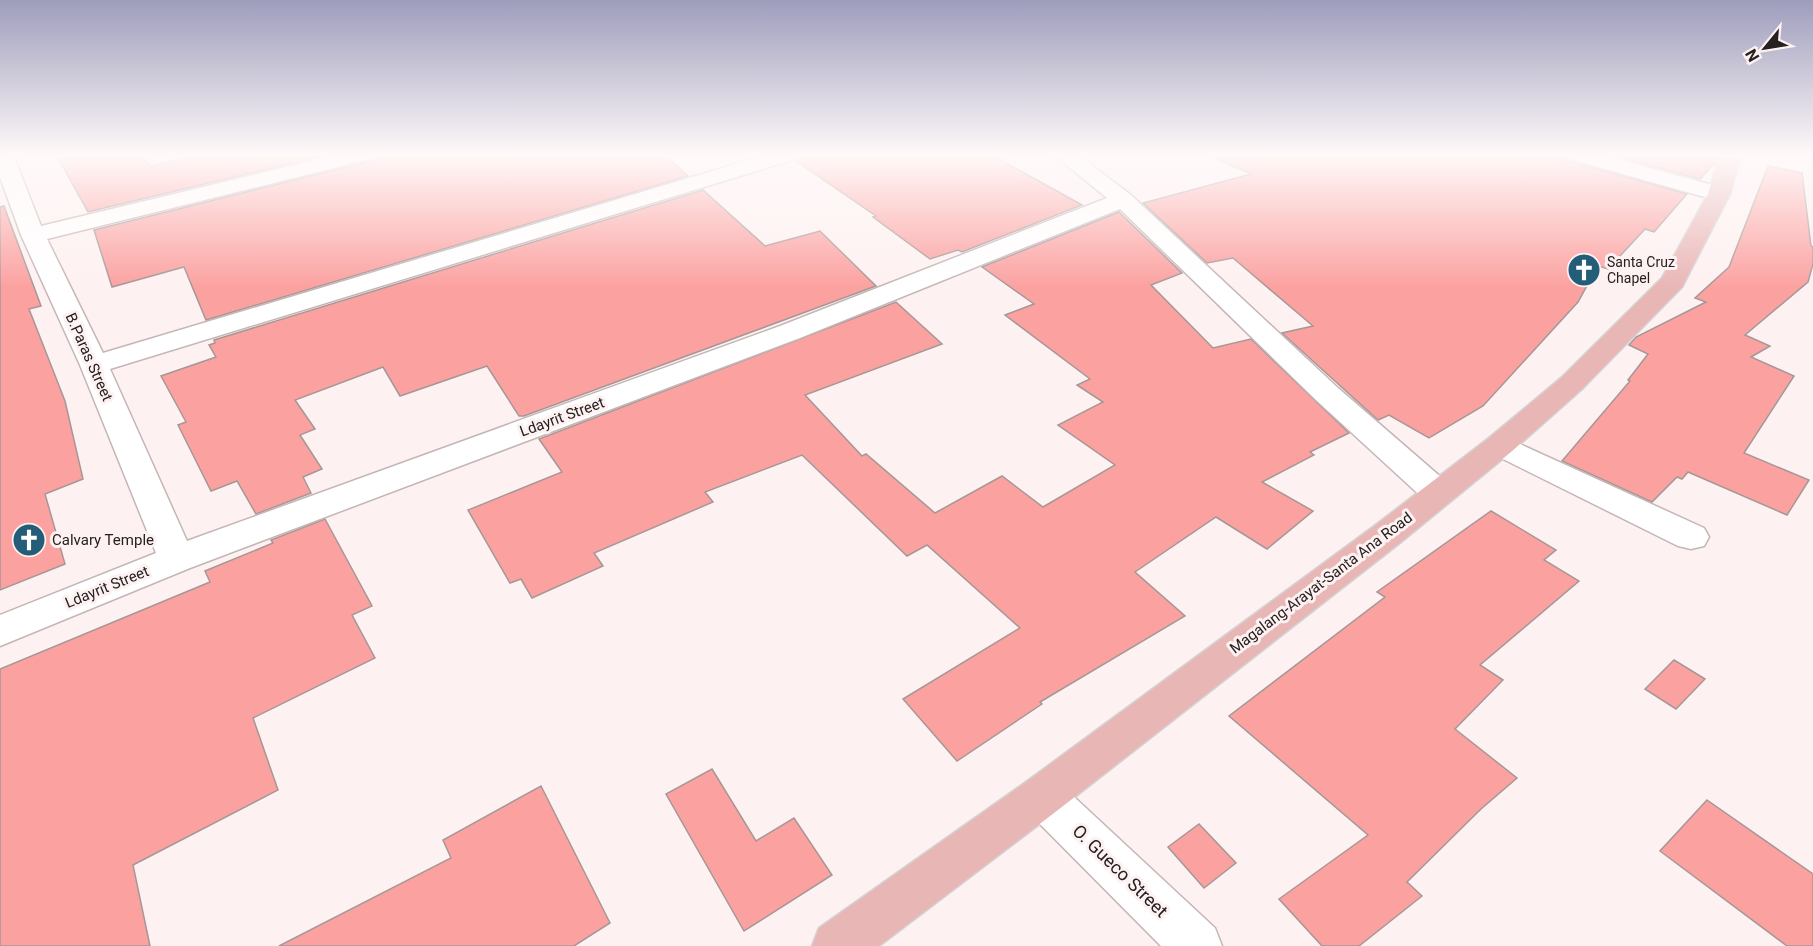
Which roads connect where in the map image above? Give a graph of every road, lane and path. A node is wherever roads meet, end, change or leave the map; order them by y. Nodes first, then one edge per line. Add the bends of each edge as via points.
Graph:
1 (19, 198) edge
2 (185, 198) edge
3 (646, 198) edge
4 (1121, 198) edge
5 (1717, 198) edge
6 (1123, 200) junction
7 (33, 235) junction
8 (94, 365) junction
9 (1500, 445) junction
10 (1438, 493) junction
11 (1692, 537) dead end
12 (177, 559) junction
13 (0, 631) edge
14 (1042, 796) junction
15 (837, 946) edge
16 (1197, 946) edge

1 - 7 street, B.Paras Street
2 - 7 street
3 - 8 street
4 - 6 street
5 - 9 main road, Magalang-Arayat-Santa Ana Road via 1673,282 1571,384
6 - 10 street via 1327,394
6 - 12 street, Ldayrit Street via 790,332
7 - 8 street, B.Paras Street
8 - 12 street, B.Paras Street
9 - 10 main road, Magalang-Arayat-Santa Ana Road
9 - 11 street
10 - 14 main road, Magalang-Arayat-Santa Ana Road
12 - 13 street, Ldayrit Street
14 - 15 main road, Magalang-Arayat-Santa Ana Road
14 - 16 street, O. Gueco Street

